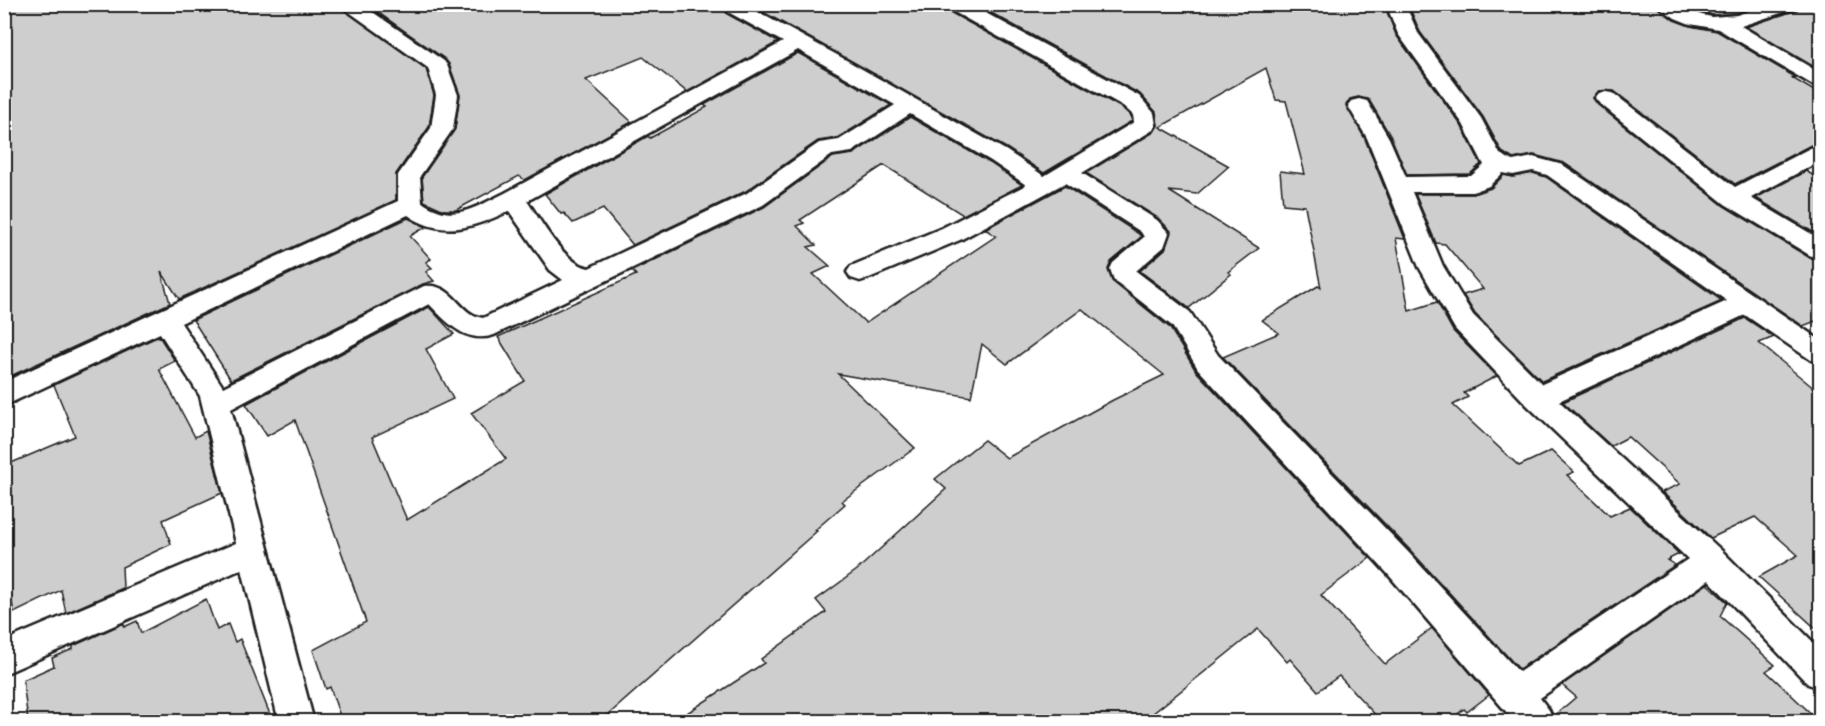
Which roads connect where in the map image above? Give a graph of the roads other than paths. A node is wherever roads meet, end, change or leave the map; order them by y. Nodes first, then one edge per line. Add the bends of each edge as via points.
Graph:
1 (347, 4) edge
2 (733, 4) edge
3 (954, 4) edge
4 (1395, 4) edge
5 (1664, 4) edge
6 (1789, 4) edge
7 (1724, 24) junction
8 (798, 42) junction
9 (1821, 81) edge
10 (1606, 98) dead end
11 (910, 105) junction
12 (1359, 106) dead end
13 (1821, 152) edge
14 (1499, 164) junction
15 (1054, 179) junction
16 (1396, 185) junction
17 (1733, 198) junction
18 (513, 199) junction
19 (410, 205) junction
20 (1821, 250) edge
21 (860, 272) dead end
22 (591, 277) junction
23 (1747, 303) junction
24 (165, 319) junction
25 (1821, 353) edge
26 (4, 395) edge
27 (1538, 398) junction
28 (215, 404) junction
29 (253, 550) junction
30 (1711, 561) junction
31 (4, 658) edge
32 (1821, 672) edge
33 (1516, 694) junction
34 (297, 722) edge
35 (1537, 722) edge

1 - 19 street via 437,65 447,95 442,129 409,175
2 - 8 street
3 - 15 street via 1131,101 1143,113 1145,125
4 - 14 street via 1408,34 1473,123 1491,159
5 - 7 street via 1684,17
6 - 7 street
7 - 9 street
8 - 11 street
8 - 18 street
10 - 17 street
11 - 15 street via 999,156
11 - 22 street via 844,147 827,148 755,199
12 - 16 street via 1378,138
13 - 17 street
14 - 16 street via 1473,184
14 - 23 street via 1513,168 1533,164 1555,170
15 - 21 street via 951,234
15 - 33 street via 1149,226 1157,234 1155,241 1122,268 1123,274 1181,319 1208,362
16 - 27 street via 1431,267 1464,322
17 - 20 street
18 - 19 street via 469,219 445,224
18 - 22 street via 559,264 573,274
19 - 24 street
22 - 28 street via 484,328 468,326 434,294 424,295
23 - 25 street
23 - 27 street
24 - 26 street
24 - 28 street via 213,394
27 - 30 street
28 - 29 street
29 - 31 street
29 - 34 street
30 - 32 street
30 - 33 street
33 - 35 street

